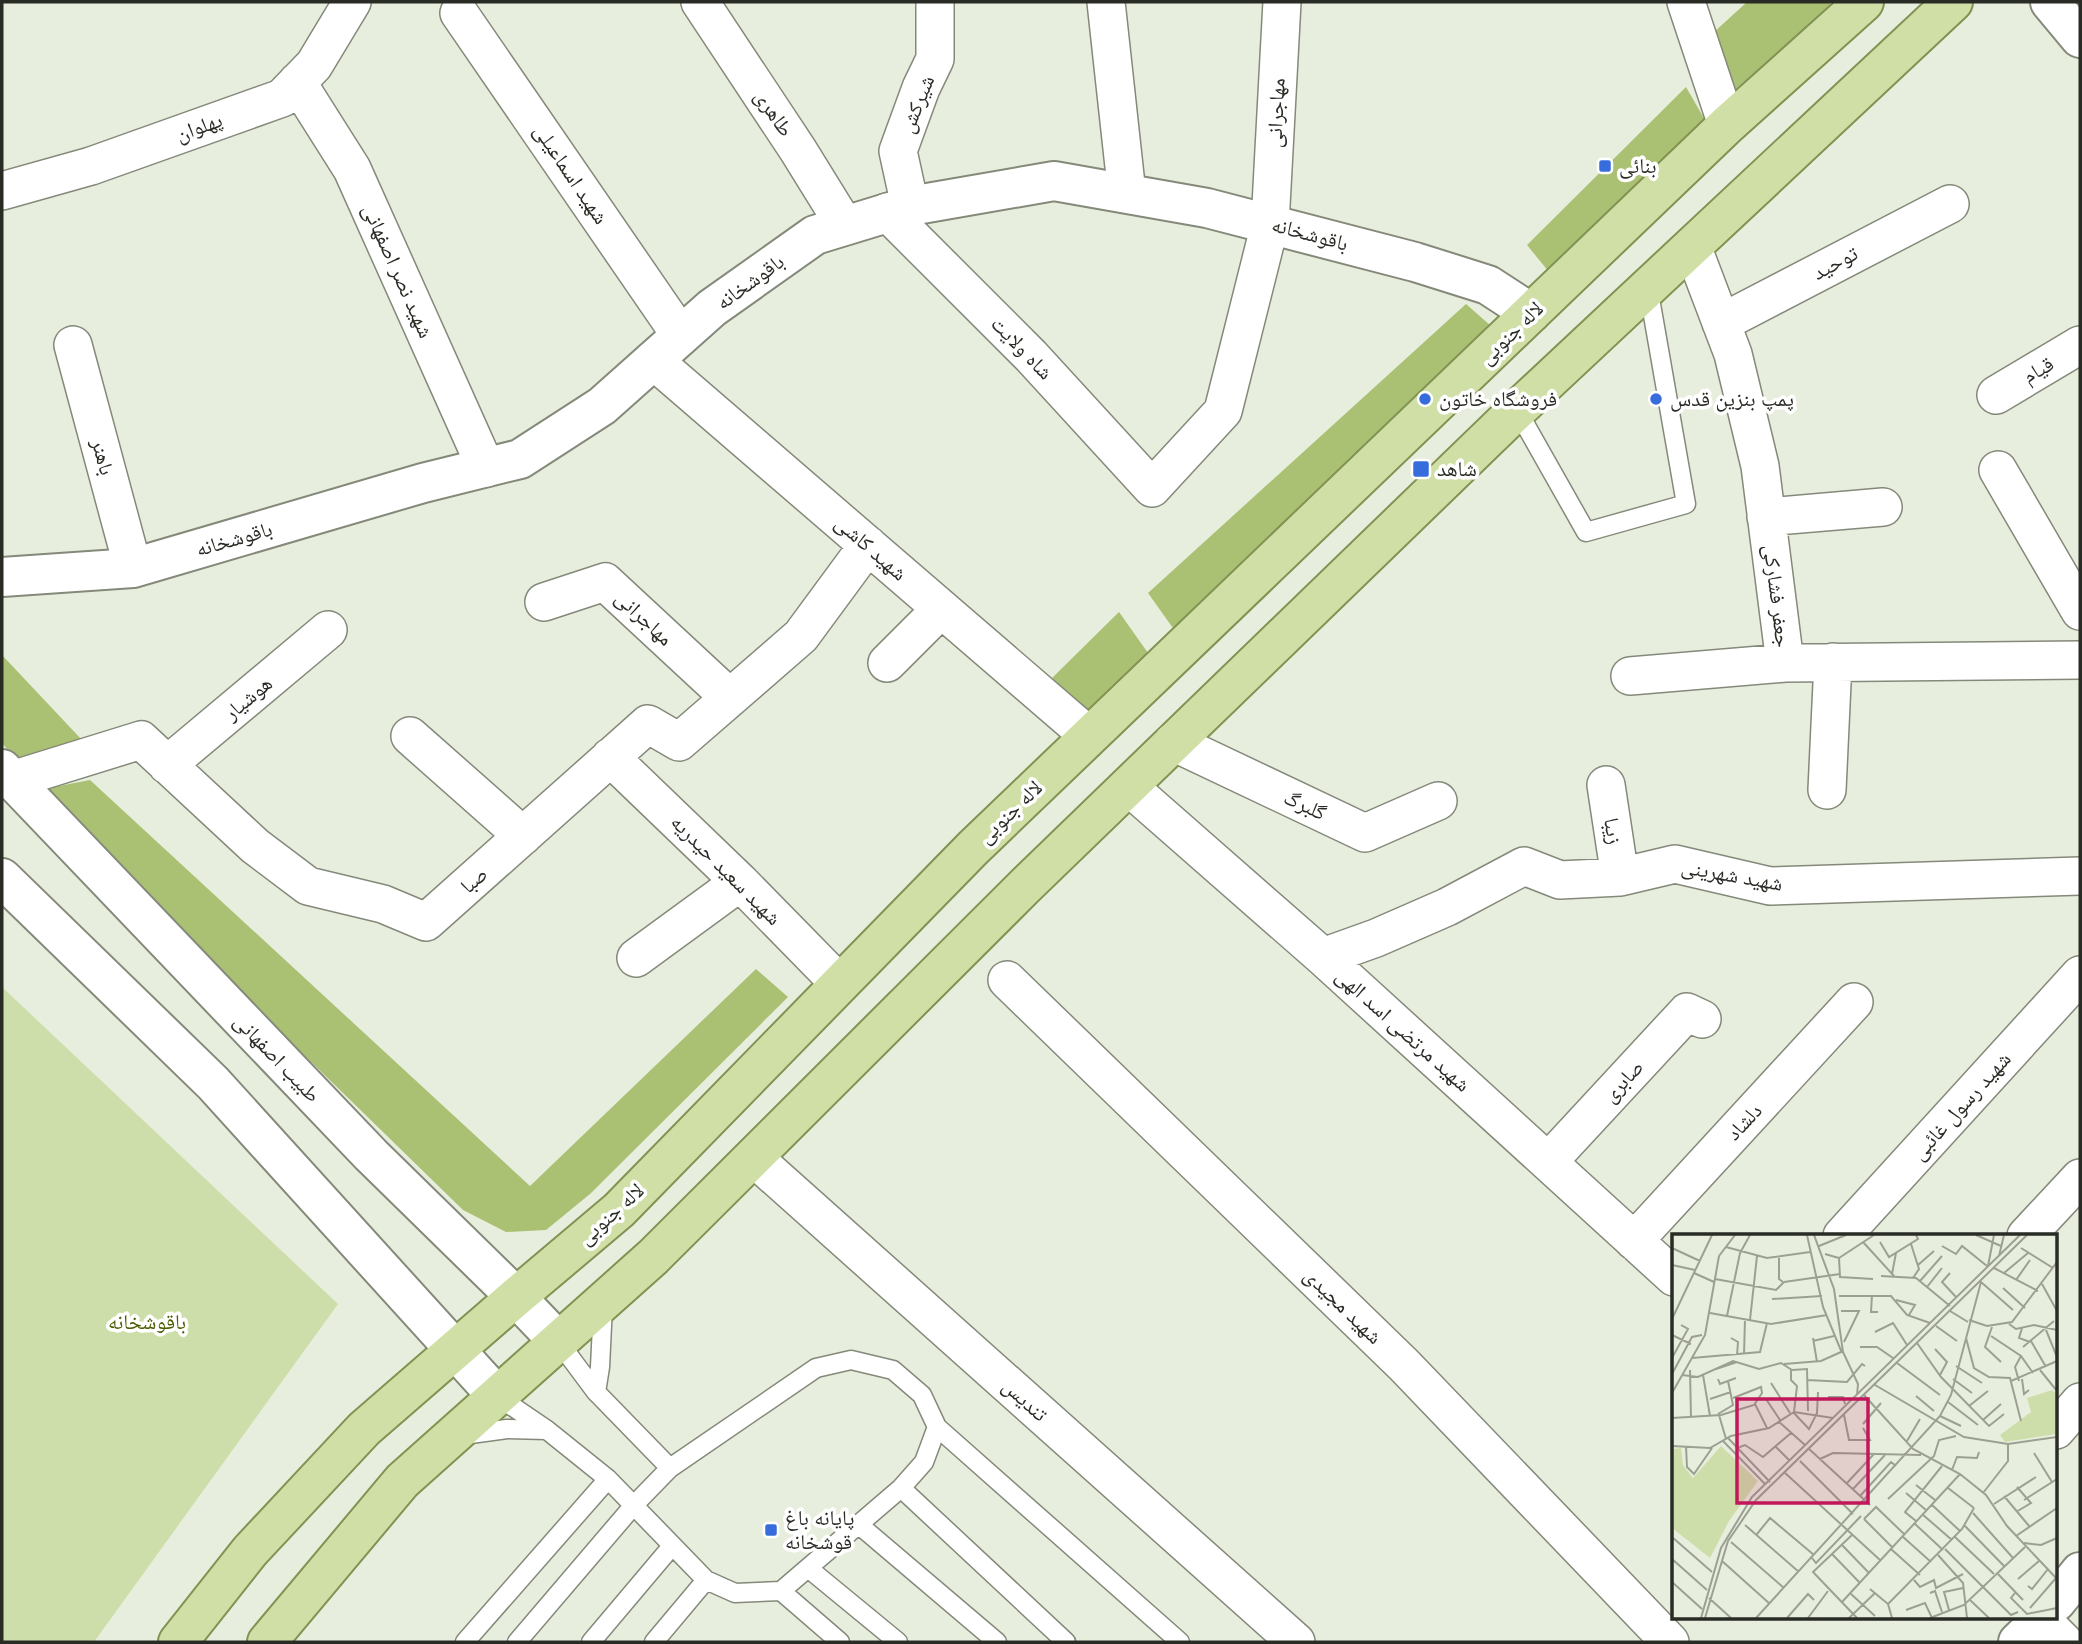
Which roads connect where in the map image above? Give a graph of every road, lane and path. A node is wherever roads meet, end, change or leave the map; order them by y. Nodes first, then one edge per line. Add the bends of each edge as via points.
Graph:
1 (352, 2) edge
2 (700, 2) edge
3 (935, 2) edge
4 (1106, 2) edge
5 (1282, 2) edge
6 (1686, 2) edge
7 (1953, 2) edge
8 (2050, 2) edge
9 (1857, 4) edge
10 (459, 13) dead end
11 (2080, 38) edge
12 (297, 82) junction
13 (1727, 125) junction
14 (2, 191) edge
15 (1127, 194) junction
16 (1950, 204) dead end
17 (899, 209) junction
18 (1270, 224) junction
19 (845, 226) junction
20 (1692, 246) junction
21 (1648, 287) junction
22 (1531, 313) junction
23 (1721, 323) junction
24 (73, 345) dead end
25 (2080, 345) edge
26 (667, 348) junction
27 (1996, 395) dead end
28 (1517, 410) junction
29 (486, 468) junction
30 (1998, 470) dead end
31 (1152, 488) joint
32 (1883, 507) dead end
33 (1766, 517) junction
34 (868, 545) junction
35 (133, 568) junction
36 (2, 577) edge
37 (544, 602) dead end
38 (941, 609) junction
39 (2080, 611) edge
40 (328, 630) dead end
41 (2080, 660) edge
42 (1833, 662) junction
43 (887, 663) dead end
44 (1785, 663) junction
45 (1630, 676) dead end
46 (730, 698) junction
47 (410, 736) dead end
48 (1089, 736) junction
49 (1173, 743) junction
50 (611, 757) junction
51 (167, 765) junction
52 (7, 775) edge
53 (1606, 785) dead end
54 (1128, 786) junction
55 (1827, 790) dead end
56 (1438, 801) dead end
57 (523, 836) junction
58 (2080, 876) edge
59 (1620, 877) junction
60 (2, 878) edge
61 (740, 882) junction
62 (1323, 957) junction
63 (636, 958) dead end
64 (2080, 975) edge
65 (1007, 980) dead end
66 (840, 984) junction
67 (1854, 1002) dead end
68 (1702, 1019) dead end
69 (753, 1157) junction
70 (1548, 1162) junction
71 (2080, 1178) edge
72 (1844, 1234) edge
73 (2028, 1234) edge
74 (1634, 1241) junction
75 (1672, 1275) edge
76 (516, 1297) junction
77 (603, 1301) junction
78 (558, 1341) junction
79 (456, 1350) junction
80 (596, 1392) junction
81 (497, 1396) junction
82 (2080, 1402) edge
83 (937, 1426) junction
84 (2058, 1428) edge
85 (547, 1430) junction
86 (452, 1436) junction
87 (670, 1468) junction
88 (608, 1479) junction
89 (901, 1488) junction
90 (634, 1505) junction
91 (858, 1524) junction
92 (672, 1546) junction
93 (808, 1568) junction
94 (2080, 1572) edge
95 (706, 1580) junction
96 (781, 1591) junction
97 (2058, 1603) edge
98 (178, 1642) edge
99 (267, 1642) edge
100 (465, 1642) edge
101 (517, 1642) edge
102 (591, 1642) edge
103 (654, 1642) edge
104 (840, 1642) edge
105 (898, 1642) edge
106 (997, 1642) edge
107 (1066, 1642) edge
108 (1180, 1642) edge
109 (1296, 1642) edge
110 (1670, 1642) edge

1 - 12 street, پهلوان via 314,65
2 - 19 street, طاهری
3 - 17 street, شیرکش via 935,59 898,151
4 - 15 street
5 - 18 street, مهاجرانی
6 - 13 street
7 - 20 main road
8 - 11 street
9 - 13 main road, لاله جنوبی
10 - 26 street, شهید اسماعیلی
12 - 14 street, پهلوان via 282,98 91,166
12 - 29 street, شهید نصر اصفهانی via 352,169
13 - 22 main road, لاله جنوبی
15 - 17 street, باقوشخانه via 1054,181
15 - 18 street, باقوشخانه
16 - 23 street, توحید
17 - 19 street, باقوشخانه
17 - 31 street, شاه ولایت
18 - 22 street, باقوشخانه via 1488,285
18 - 31 street, مهاجرانی via 1223,411
19 - 26 street, باقوشخانه via 816,235 712,308
20 - 21 main road
20 - 23 street, جعفر فشارکی
21 - 28 main road
21 - 28 lane via 1686,504 1586,532
22 - 48 main road, لاله جنوبی
23 - 33 street, جعفر فشارکی via 1760,466
24 - 35 street, باهنر
25 - 27 street, قیام
26 - 29 street, باقوشخانه via 602,405 520,459
26 - 34 street, شهید کاشی
28 - 49 main road
29 - 35 street, باقوشخانه
30 - 39 street
32 - 33 street
33 - 44 street, جعفر فشارکی
34 - 38 street, شهید کاشی
34 - 46 street, صبا via 801,636
35 - 36 street, باقوشخانه
37 - 46 street, مهاجرانی via 605,582
38 - 43 street
38 - 48 street, شهید کاشی
40 - 51 street, هوشیار
41 - 42 street, جعفر فشارکی
42 - 44 street, جعفر فشارکی
42 - 55 street
44 - 45 street
46 - 50 street, صبا via 679,743 648,724
47 - 57 street
48 - 66 main road, لاله جنوبی
49 - 54 main road
49 - 56 street, گلبرگ via 1365,833
50 - 57 street, صبا
50 - 61 street, شهید سعید حیدریه
51 - 52 street, صبا via 141,740
51 - 57 street, صبا via 255,846 308,886 383,904 426,922
52 - 76 street, طبیب اصفهانی via 371,1155
53 - 59 street, زیبا
54 - 62 street, شهید مرتضی اسد الهی
54 - 69 main road
58 - 59 street, شهید شهرینی via 1770,886 1675,864
59 - 62 street, شهید شهرینی via 1560,880 1524,866 1447,907
60 - 79 street via 213,1083
61 - 63 street
61 - 66 street, شهید سعید حیدریه
62 - 70 street, شهید مرتضی اسد الهی
64 - 72 street, شهید رسول غائبی
65 - 110 street, شهید مجیدی via 1404,1365
66 - 76 main road, لاله جنوبی via 619,1210
67 - 74 street, دلشاد
68 - 70 street, صابری via 1688,1012
69 - 77 main road
69 - 109 street, تندیس
70 - 74 street, شهید مرتضی اسد الهی
71 - 73 street
74 - 75 street, شهید مرتضی اسد الهی
76 - 78 street, طبیب اصفهانی
76 - 79 main road, لاله جنوبی
77 - 78 main road
77 - 80 lane
78 - 80 lane
78 - 81 main road
79 - 81 street
79 - 98 main road, لاله جنوبی via 364,1429 250,1551
80 - 87 lane
81 - 85 lane
81 - 86 main road
82 - 84 street
83 - 87 lane via 922,1395 892,1370 851,1360 816,1368
83 - 89 lane via 924,1462
83 - 108 lane
85 - 86 lane via 507,1429
85 - 88 lane
86 - 99 main road via 402,1481
87 - 90 lane
88 - 90 lane
88 - 100 lane
89 - 91 lane
89 - 107 lane
90 - 92 lane
90 - 101 lane
91 - 93 lane
91 - 106 lane
92 - 95 lane
92 - 102 lane
93 - 96 lane
93 - 105 lane
94 - 97 street
95 - 96 lane via 735,1593
95 - 103 lane
96 - 104 lane

